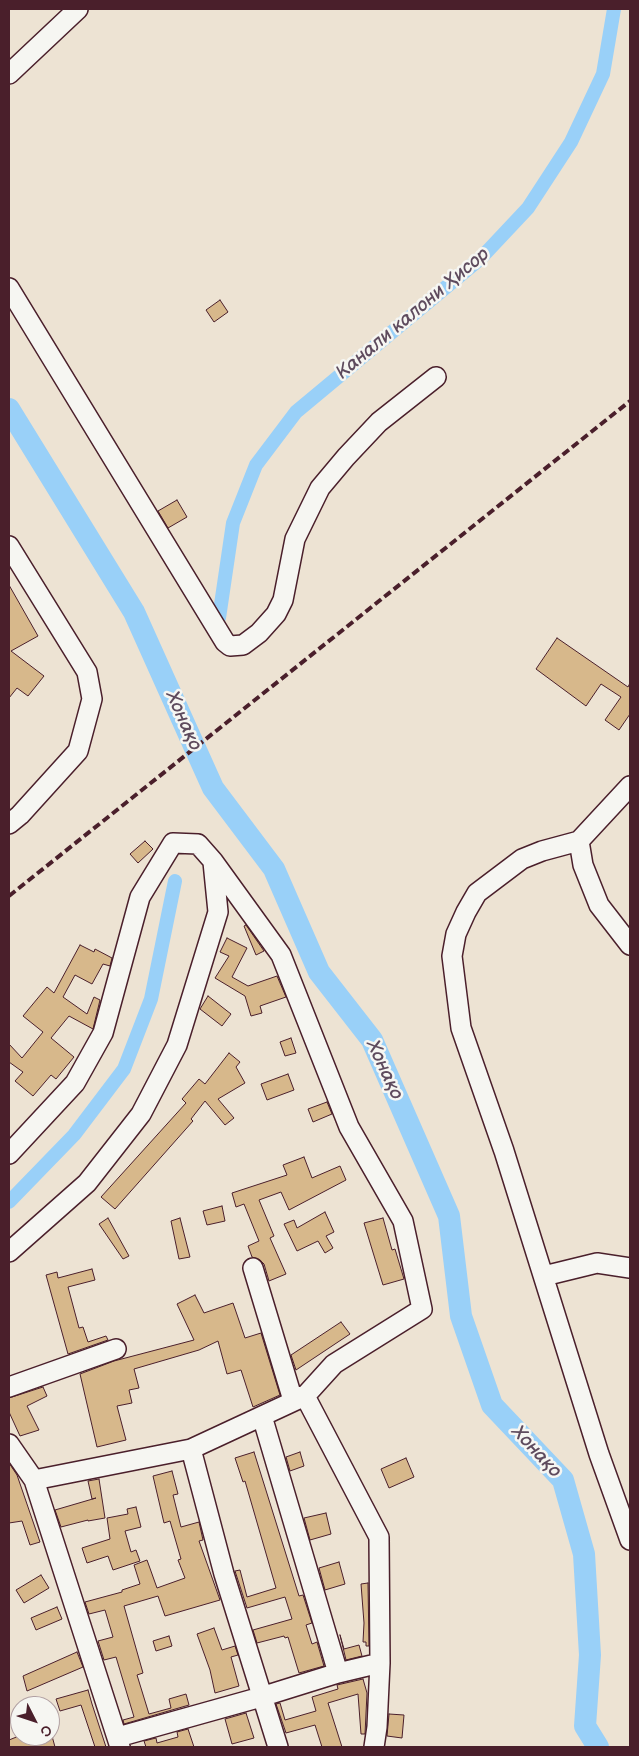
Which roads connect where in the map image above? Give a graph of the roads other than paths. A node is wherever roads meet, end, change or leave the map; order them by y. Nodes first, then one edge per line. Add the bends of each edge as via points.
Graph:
1 (78, 9) edge
2 (9, 74) edge
3 (9, 288) edge
4 (436, 377) dead end
5 (9, 546) edge
6 (630, 786) edge
7 (9, 824) edge
8 (578, 841) junction
9 (213, 861) junction
10 (630, 945) edge
11 (9, 1154) edge
12 (9, 1252) edge
13 (253, 1268) dead end
14 (630, 1268) edge
15 (544, 1276) junction
16 (116, 1350) dead end
17 (9, 1388) edge
18 (305, 1396) junction
19 (262, 1416) junction
20 (9, 1444) edge
21 (191, 1449) junction
22 (34, 1480) junction
23 (630, 1540) edge
24 (380, 1664) junction
25 (338, 1673) junction
26 (261, 1697) junction
27 (119, 1742) edge
28 (278, 1747) edge
29 (374, 1747) edge

1 - 2 street
3 - 4 street via 230,646 243,645 276,614 283,600 296,539 320,488 379,422
5 - 7 street via 87,672 92,699 78,751
6 - 8 street
8 - 10 street via 583,865 599,905
8 - 15 street via 522,860 477,893 456,934 452,956 461,1028
9 - 11 street via 198,844 174,843 140,897 103,1033 75,1083
9 - 12 street via 218,912 177,1045 164,1071 141,1114 87,1183
9 - 18 street via 281,955 349,1127 403,1221 422,1309 334,1364
13 - 18 street via 292,1397
14 - 15 street via 601,1263
15 - 23 street via 599,1454
16 - 17 street
18 - 19 street
18 - 24 street via 378,1537
19 - 21 street
19 - 25 street
20 - 22 street
21 - 22 street
21 - 26 street
22 - 27 street
24 - 25 street
24 - 29 street
25 - 26 street
26 - 27 street
26 - 28 street

